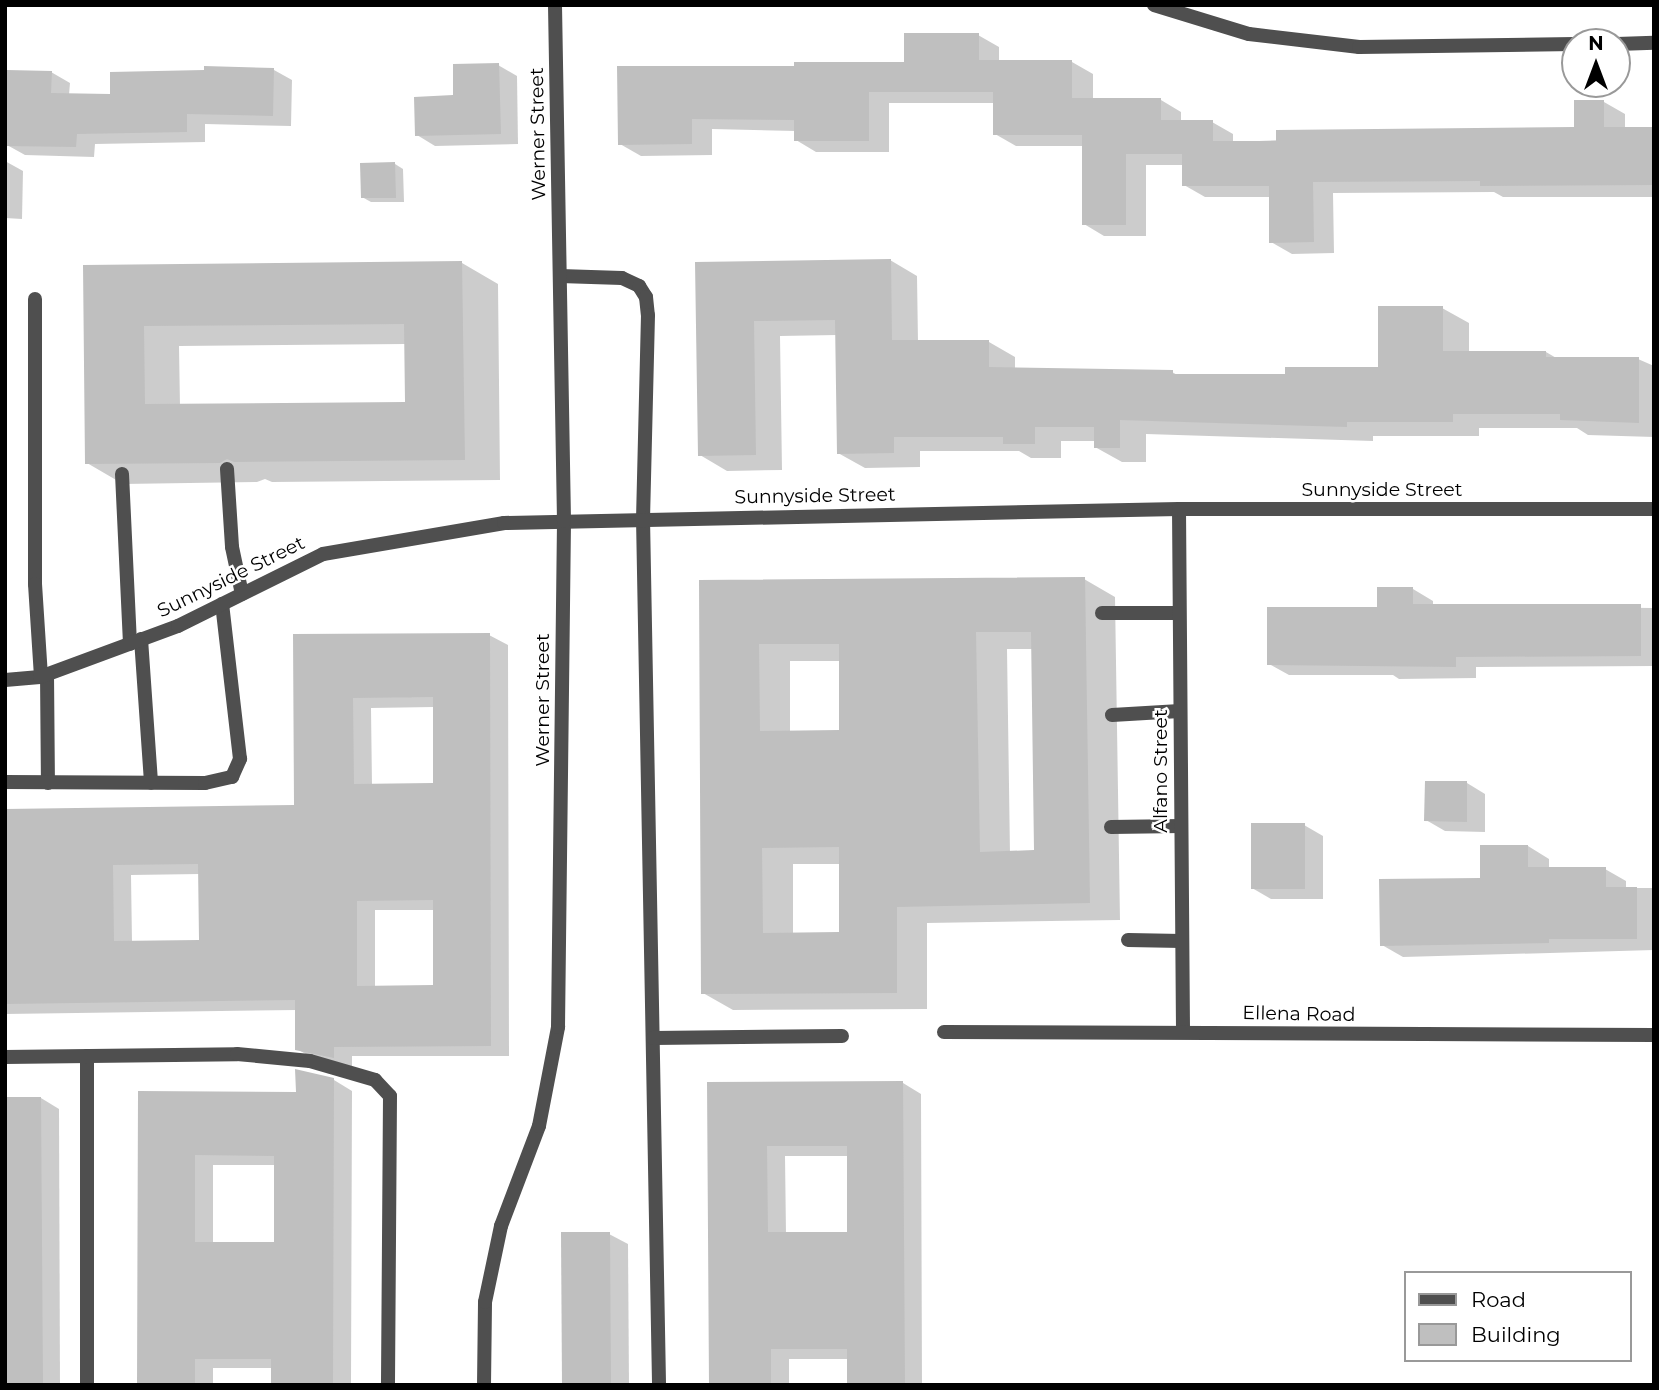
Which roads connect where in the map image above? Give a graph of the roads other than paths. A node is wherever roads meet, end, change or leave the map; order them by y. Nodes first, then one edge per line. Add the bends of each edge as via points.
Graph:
1 (555, 5) edge
2 (1154, 5) edge
3 (1654, 43) edge
4 (1561, 44) edge
5 (1631, 44) edge
6 (560, 276) junction
7 (35, 299) dead end
8 (227, 469) dead end
9 (122, 474) dead end
10 (1179, 509) junction
11 (1654, 509) edge
12 (643, 518) junction
13 (564, 521) junction
14 (242, 594) junction
15 (222, 604) junction
16 (1102, 613) dead end
17 (1179, 613) junction
18 (136, 641) junction
19 (44, 675) junction
20 (5, 680) edge
21 (1180, 712) junction
22 (1112, 715) dead end
23 (5, 782) edge
24 (48, 783) junction
25 (151, 783) junction
26 (1181, 826) junction
27 (1111, 827) dead end
28 (1128, 940) dead end
29 (1182, 941) junction
30 (944, 1032) dead end
31 (1183, 1032) junction
32 (1654, 1035) edge
33 (842, 1036) dead end
34 (653, 1038) junction
35 (87, 1056) junction
36 (5, 1057) edge
37 (88, 1385) edge
38 (388, 1385) edge
39 (484, 1385) edge
40 (659, 1385) edge

1 - 6 street, Werner Street
2 - 4 street via 1249,34 1359,47
3 - 5 street
6 - 12 street via 622,278 639,286 646,297
6 - 13 street, Werner Street
7 - 19 street via 35,584
8 - 14 street via 232,547
9 - 18 street
10 - 11 street, Sunnyside Street
10 - 12 street, Sunnyside Street
10 - 17 street, Alfano Street
12 - 13 street, Sunnyside Street
12 - 34 street
13 - 14 street, Sunnyside Street via 504,523 323,554
13 - 39 street, Werner Street via 558,1027 539,1126 501,1226 485,1302
14 - 15 street, Sunnyside Street
15 - 18 street, Sunnyside Street
15 - 25 street via 240,760 232,777 205,783
16 - 17 street
17 - 21 street, Alfano Street
18 - 19 street, Sunnyside Street
18 - 25 street
19 - 20 street, Sunnyside Street
19 - 24 street
21 - 22 street
21 - 26 street, Alfano Street
23 - 24 street
24 - 25 street
26 - 27 street
26 - 29 street, Alfano Street
28 - 29 street
29 - 31 street, Alfano Street
30 - 31 street, Ellena Road
31 - 32 street, Ellena Road
33 - 34 street
34 - 40 street
35 - 36 street
35 - 37 street
35 - 38 street via 237,1054 310,1061 374,1080 390,1096

